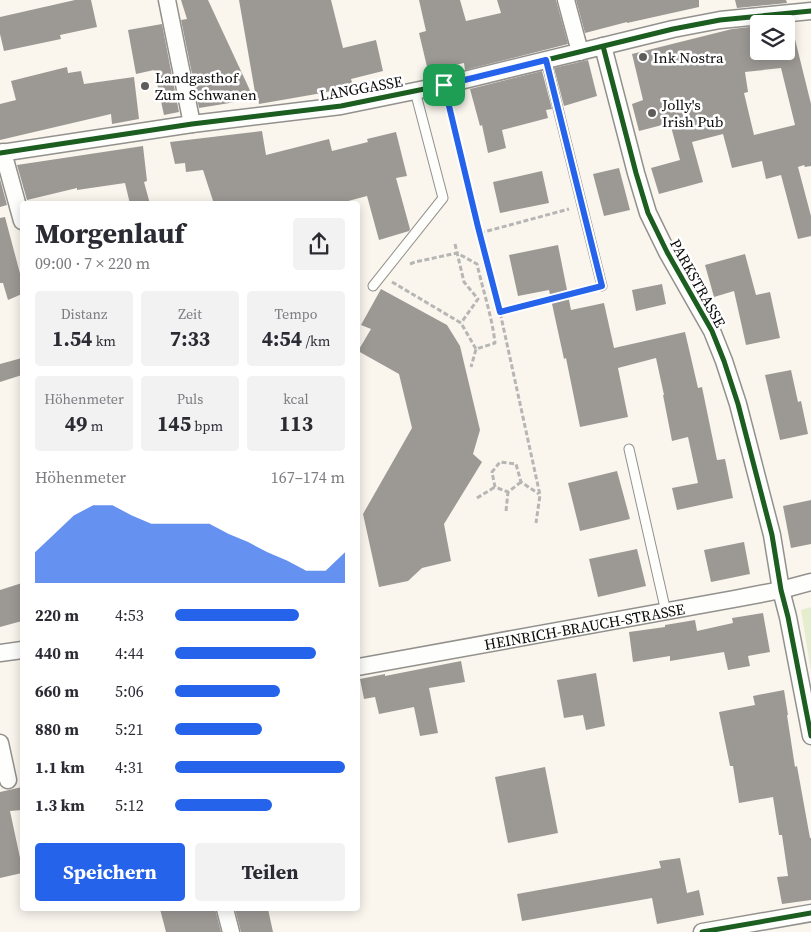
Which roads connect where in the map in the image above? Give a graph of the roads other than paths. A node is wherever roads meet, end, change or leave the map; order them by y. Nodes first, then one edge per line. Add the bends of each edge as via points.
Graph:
1 (166, 0) edge
2 (566, 0) edge
3 (811, 11) edge
4 (603, 46) junction
5 (580, 52) junction
6 (546, 60) junction
7 (415, 91) junction
8 (192, 124) junction
9 (2, 153) edge
10 (20, 214) edge
11 (373, 286) dead end
12 (602, 286) road end
13 (629, 449) dead end
14 (811, 582) edge
15 (781, 590) junction
16 (666, 612) junction
17 (20, 650) edge
18 (0, 653) edge
19 (360, 667) edge
20 (811, 736) edge
21 (0, 744) edge
22 (8, 780) dead end
23 (226, 911) edge
24 (811, 913) edge
25 (231, 932) edge
26 (702, 932) edge

1 - 8 street
2 - 5 street
3 - 4 street, LANGGASSE via 720,20
4 - 5 street, LANGGASSE
4 - 15 street, PARKSTRASSE via 648,213 712,331 724,360 772,535
5 - 6 street, LANGGASSE
6 - 7 street, LANGGASSE
6 - 12 lane
7 - 8 street, LANGGASSE via 341,106
7 - 11 lane via 443,198
8 - 9 street, LANGGASSE
9 - 10 street
13 - 16 lane
14 - 15 street, HEINRICH-BRAUCH-STRASSE
15 - 16 street, HEINRICH-BRAUCH-STRASSE
15 - 20 street, PARKSTRASSE
16 - 19 street, HEINRICH-BRAUCH-STRASSE
17 - 18 street
21 - 22 street
23 - 25 street
24 - 26 street

